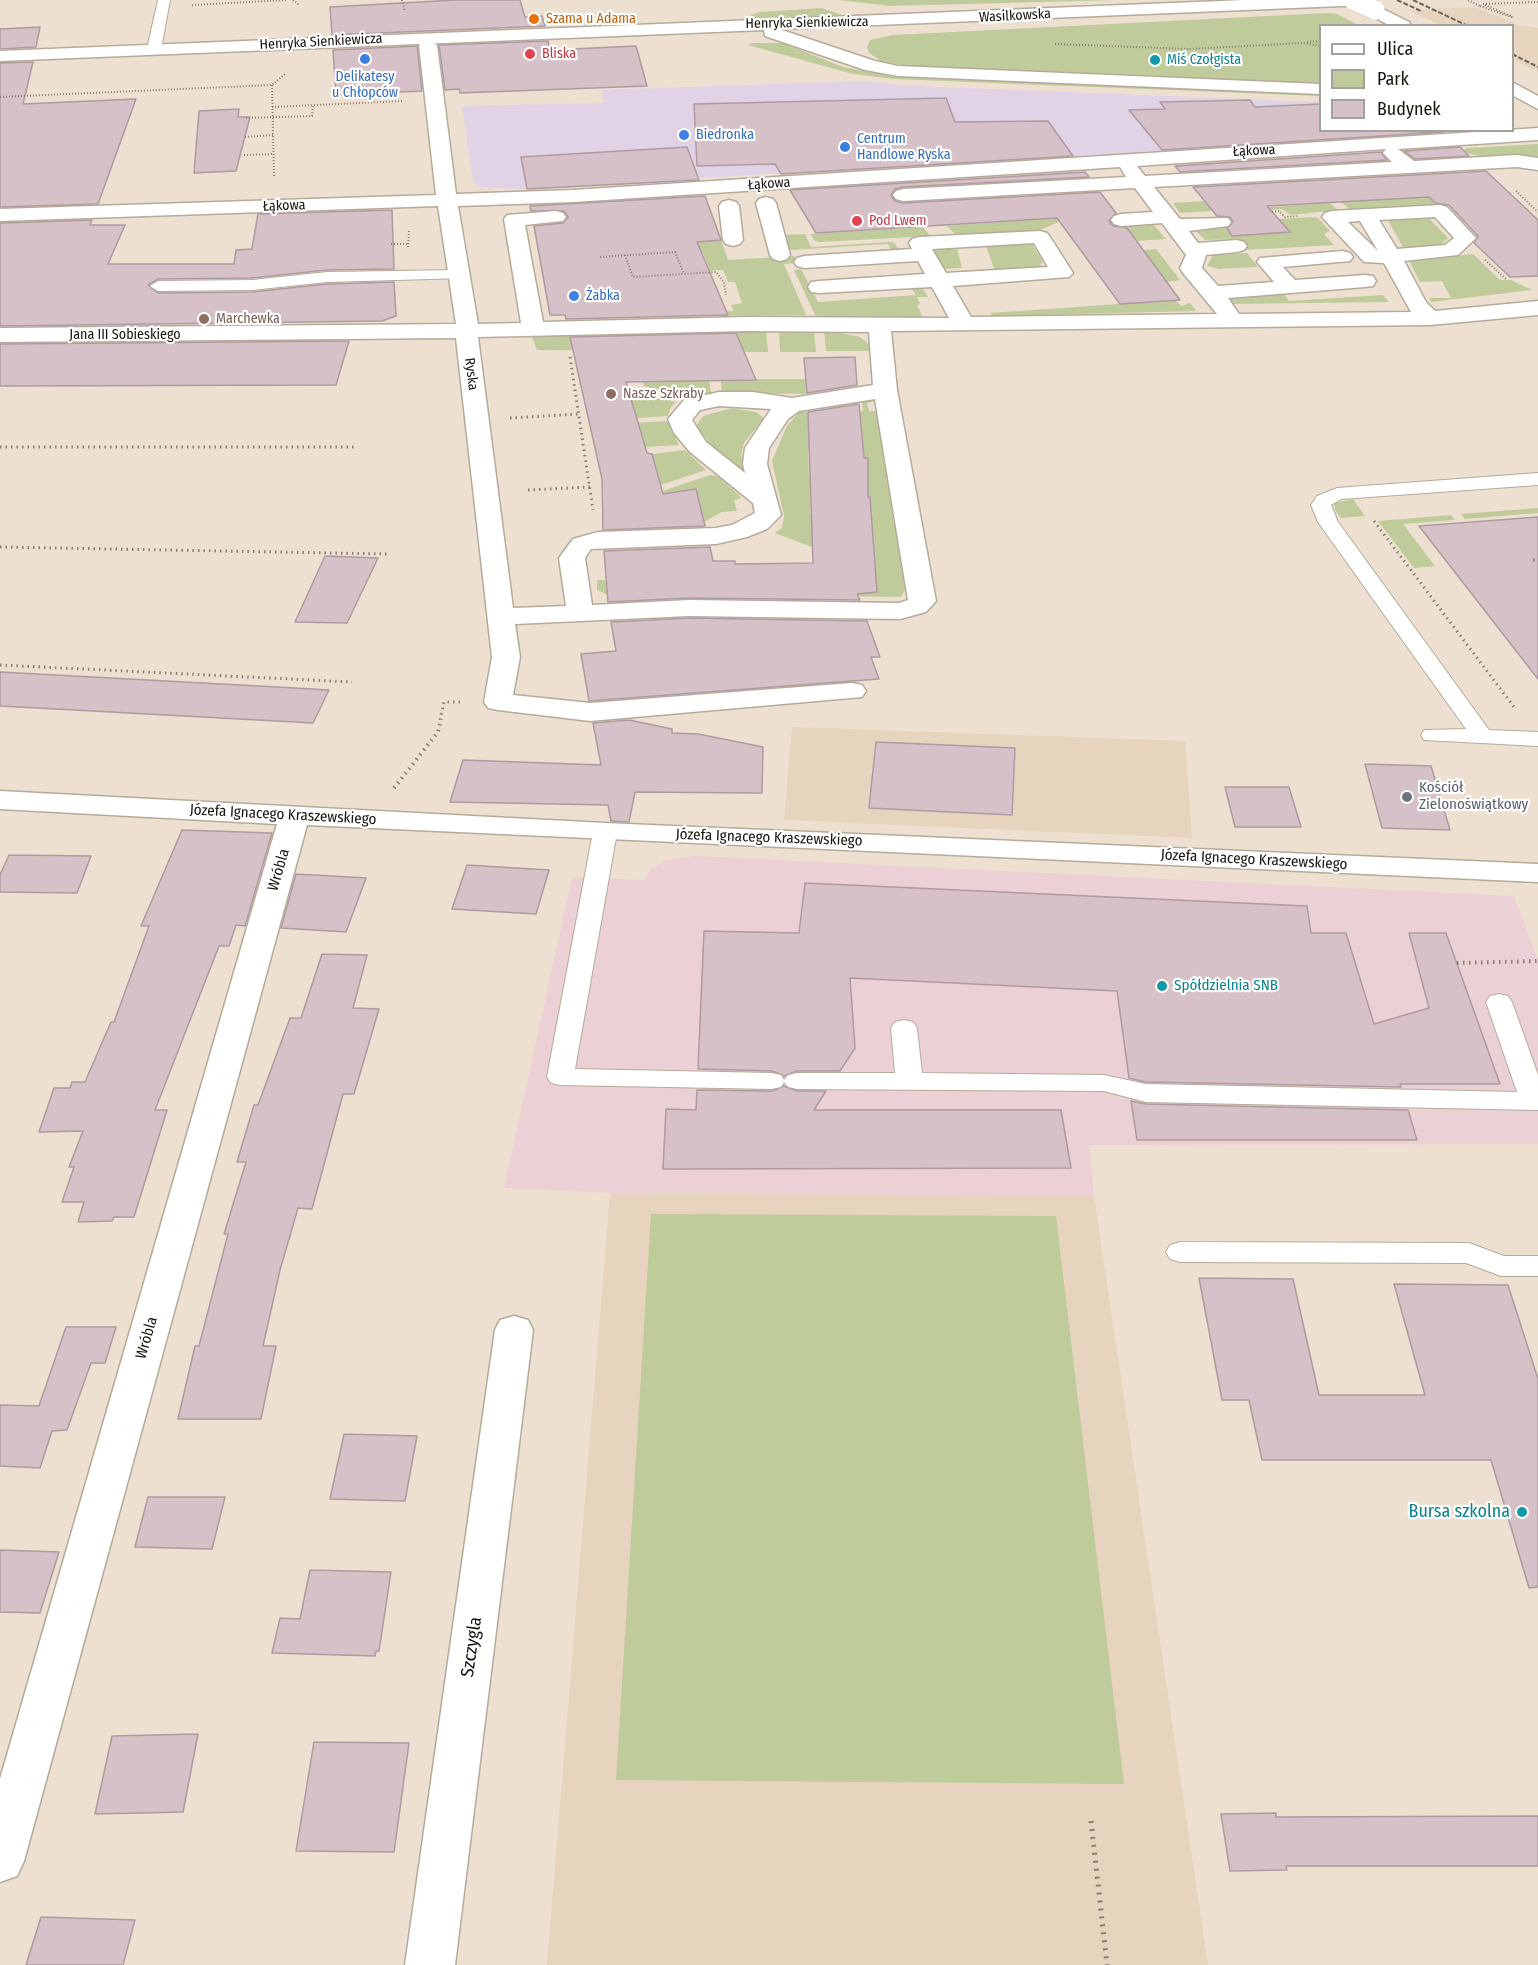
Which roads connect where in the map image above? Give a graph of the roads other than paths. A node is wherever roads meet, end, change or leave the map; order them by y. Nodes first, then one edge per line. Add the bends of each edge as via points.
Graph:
1 (1353, 0) edge
2 (163, 4) edge
3 (1371, 5) edge
4 (832, 6) dead end
5 (755, 7) dead end
6 (879, 22) junction
7 (1400, 24) edge
8 (716, 25) junction
9 (768, 31) junction
10 (428, 45) junction
11 (855, 48) junction
12 (152, 54) junction
13 (0, 56) edge
14 (0, 66) edge
15 (1514, 86) edge
16 (1514, 86) edge
17 (1319, 89) edge
18 (1538, 92) edge
19 (1538, 104) edge
20 (1538, 134) edge
21 (1382, 144) junction
22 (1124, 159) junction
23 (1410, 167) junction
24 (1532, 172) edge
25 (1139, 183) junction
26 (692, 189) junction
27 (885, 196) dead end
28 (447, 201) junction
29 (790, 202) dead end
30 (766, 203) junction
31 (713, 207) junction
32 (0, 215) edge
33 (1366, 215) junction
34 (571, 216) dead end
35 (1120, 220) dead end
36 (1169, 221) junction
37 (1221, 222) dead end
38 (733, 240) dead end
39 (1237, 246) dead end
40 (1193, 250) junction
41 (925, 254) junction
42 (780, 255) dead end
43 (1391, 256) junction
44 (1343, 257) dead end
45 (804, 262) dead end
46 (1259, 274) dead end
47 (460, 275) junction
48 (939, 280) junction
49 (1365, 281) dead end
50 (159, 286) dead end
51 (1206, 286) junction
52 (819, 287) dead end
53 (1290, 287) junction
54 (1538, 308) edge
55 (1430, 318) junction
56 (1234, 322) junction
57 (879, 325) junction
58 (964, 325) junction
59 (466, 330) junction
60 (533, 330) junction
61 (0, 335) edge
62 (885, 390) junction
63 (792, 405) junction
64 (1538, 479) edge
65 (765, 501) junction
66 (580, 613) junction
67 (500, 617) junction
68 (852, 691) dead end
69 (1432, 735) dead end
70 (1482, 736) junction
71 (1538, 739) edge
72 (0, 800) edge
73 (295, 815) junction
74 (605, 832) junction
75 (1538, 874) edge
76 (1499, 1002) dead end
77 (904, 1028) dead end
78 (909, 1082) junction
79 (1536, 1101) edge
80 (1180, 1252) dead end
81 (1538, 1266) edge
82 (514, 1330) dead end
83 (0, 1861) edge
84 (430, 1965) edge

1 - 3 street, bridge
2 - 12 lane
3 - 6 street, Wasilkowska
3 - 7 street
4 - 6 street
5 - 8 street
6 - 8 street, Henryka Sienkiewicza
6 - 9 street, Henryka Sienkiewicza
6 - 11 street
8 - 12 street, Henryka Sienkiewicza
9 - 10 street, Henryka Sienkiewicza
9 - 11 street
10 - 12 street, Henryka Sienkiewicza
10 - 28 street, Ryska
11 - 17 street via 871,66 898,71
12 - 13 street, Henryka Sienkiewicza
12 - 14 street, Henryka Sienkiewicza
15 - 18 street
16 - 19 street
20 - 21 street, Łąkowa
21 - 22 street, Łąkowa
21 - 23 street
22 - 25 street
22 - 26 street, Łąkowa
23 - 24 street via 1506,161
23 - 25 street
25 - 27 street
25 - 36 street
26 - 28 street, Łąkowa
26 - 31 street
28 - 32 street, Łąkowa
28 - 47 street, Ryska
29 - 30 street
30 - 31 street
30 - 42 street
31 - 38 street
33 - 43 street
33 - 43 street via 1332,217 1371,258
33 - 43 street via 1440,211 1466,238 1451,251
34 - 60 street via 514,219
35 - 36 street
36 - 37 street
36 - 40 street
39 - 40 street
40 - 51 street via 1196,258 1191,268
41 - 45 street
41 - 48 street
41 - 48 street via 919,243 1040,237 1062,273
43 - 55 street via 1417,305
44 - 53 street via 1267,262
46 - 51 street
47 - 50 lane
47 - 59 street, Ryska
48 - 52 street
48 - 58 street
49 - 53 street
51 - 53 street
51 - 56 street
54 - 55 street, Jana III Sobieskiego
55 - 56 street, Jana III Sobieskiego
56 - 58 street, Jana III Sobieskiego
57 - 58 street, Jana III Sobieskiego
57 - 60 street, Jana III Sobieskiego
57 - 62 street
59 - 60 street, Jana III Sobieskiego
59 - 61 street, Jana III Sobieskiego
59 - 67 street, Ryska
62 - 63 street
62 - 66 street via 922,601 917,606 900,611 689,608
63 - 65 street via 779,414 757,448 754,464
63 - 65 street via 719,399 692,405 680,419 698,447
64 - 70 lane via 1336,494 1321,506 1328,522
65 - 66 street via 768,515 738,532 582,544 572,558
66 - 67 street
67 - 68 street, Ryska via 506,657 498,702 590,712
69 - 70 lane
70 - 71 lane
72 - 73 street, Józefa Ignacego Kraszewskiego
73 - 74 street, Józefa Ignacego Kraszewskiego
73 - 83 street, Wróbla
74 - 75 street, Józefa Ignacego Kraszewskiego
74 - 78 lane via 560,1077
76 - 79 lane
77 - 78 lane
78 - 79 lane via 1104,1083 1146,1093
80 - 81 lane via 1469,1253 1501,1266
82 - 84 street, Szczygla

